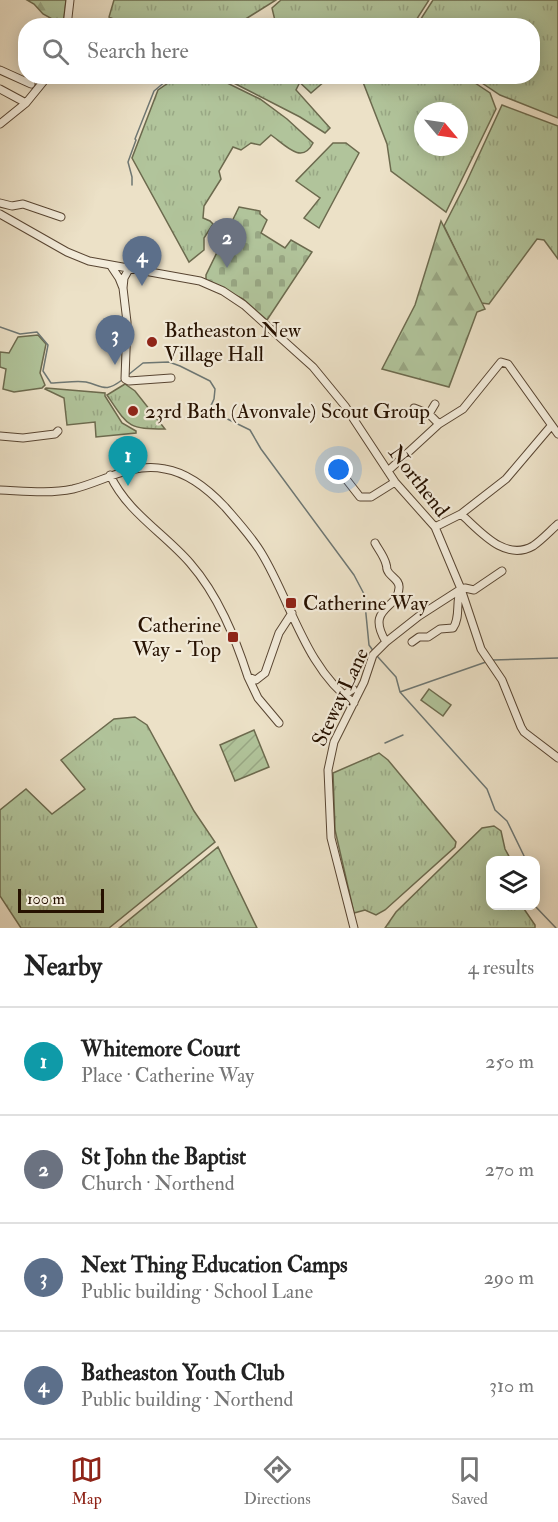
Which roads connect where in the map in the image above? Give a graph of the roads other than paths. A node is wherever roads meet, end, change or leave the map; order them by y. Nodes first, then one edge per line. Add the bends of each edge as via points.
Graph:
1 (70, 0) edge
2 (68, 18) edge
3 (0, 70) edge
4 (18, 78) edge
5 (41, 84) edge
6 (0, 89) edge
7 (26, 103) junction
8 (0, 124) edge
9 (0, 203) edge
10 (0, 214) edge
11 (61, 217) dead end
12 (111, 266) junction
13 (129, 269) junction
14 (123, 288) junction
15 (171, 378) dead end
16 (435, 404) dead end
17 (414, 408) dead end
18 (429, 414) junction
19 (439, 424) junction
20 (551, 426) junction
21 (58, 431) dead end
22 (558, 434) edge
23 (0, 436) edge
24 (335, 465) dead end
25 (389, 470) junction
26 (110, 475) junction
27 (395, 482) junction
28 (0, 490) edge
29 (461, 514) junction
30 (558, 524) edge
31 (435, 527) junction
32 (375, 543) dead end
33 (502, 571) dead end
34 (461, 589) junction
35 (292, 613) junction
36 (386, 642) junction
37 (412, 642) dead end
38 (248, 677) junction
39 (352, 689) dead end
40 (344, 695) junction
41 (354, 703) junction
42 (279, 723) dead end
43 (558, 758) edge
44 (354, 928) edge

1 - 2 street
3 - 4 street
5 - 7 street
6 - 7 street
7 - 8 street
9 - 11 street via 23,204
10 - 12 street, Northend via 67,252
12 - 13 street, Northend
12 - 14 street
13 - 14 street
13 - 25 street, Northend via 201,281 239,301 313,367
14 - 15 street via 127,322 124,377 129,381
16 - 18 street
17 - 18 street
18 - 19 street
19 - 20 street via 463,409 498,365 505,362
19 - 25 street
20 - 22 street
20 - 29 street via 506,479
21 - 23 street via 23,438
24 - 27 street via 360,497 371,497
25 - 27 street, Northend
26 - 28 street via 61,491
26 - 35 street via 165,469 197,482 244,528 261,552
26 - 38 street via 131,507 190,563 211,591 238,646
27 - 31 street, Northend
29 - 30 street via 492,542 514,550 535,545
29 - 31 street
31 - 34 street, Northend
32 - 36 street via 399,588 380,618
33 - 34 street, Steway Lane via 474,590
34 - 36 street, Steway Lane
34 - 37 street via 453,628 440,629
34 - 43 street, Northend via 473,630 502,680 524,732
35 - 38 street via 279,633 265,673 256,680
35 - 40 street via 317,665
36 - 41 street, Steway Lane via 373,655
38 - 42 street via 258,698
39 - 40 street
40 - 41 street
41 - 44 street, Steway Lane via 334,742 328,774 332,838

